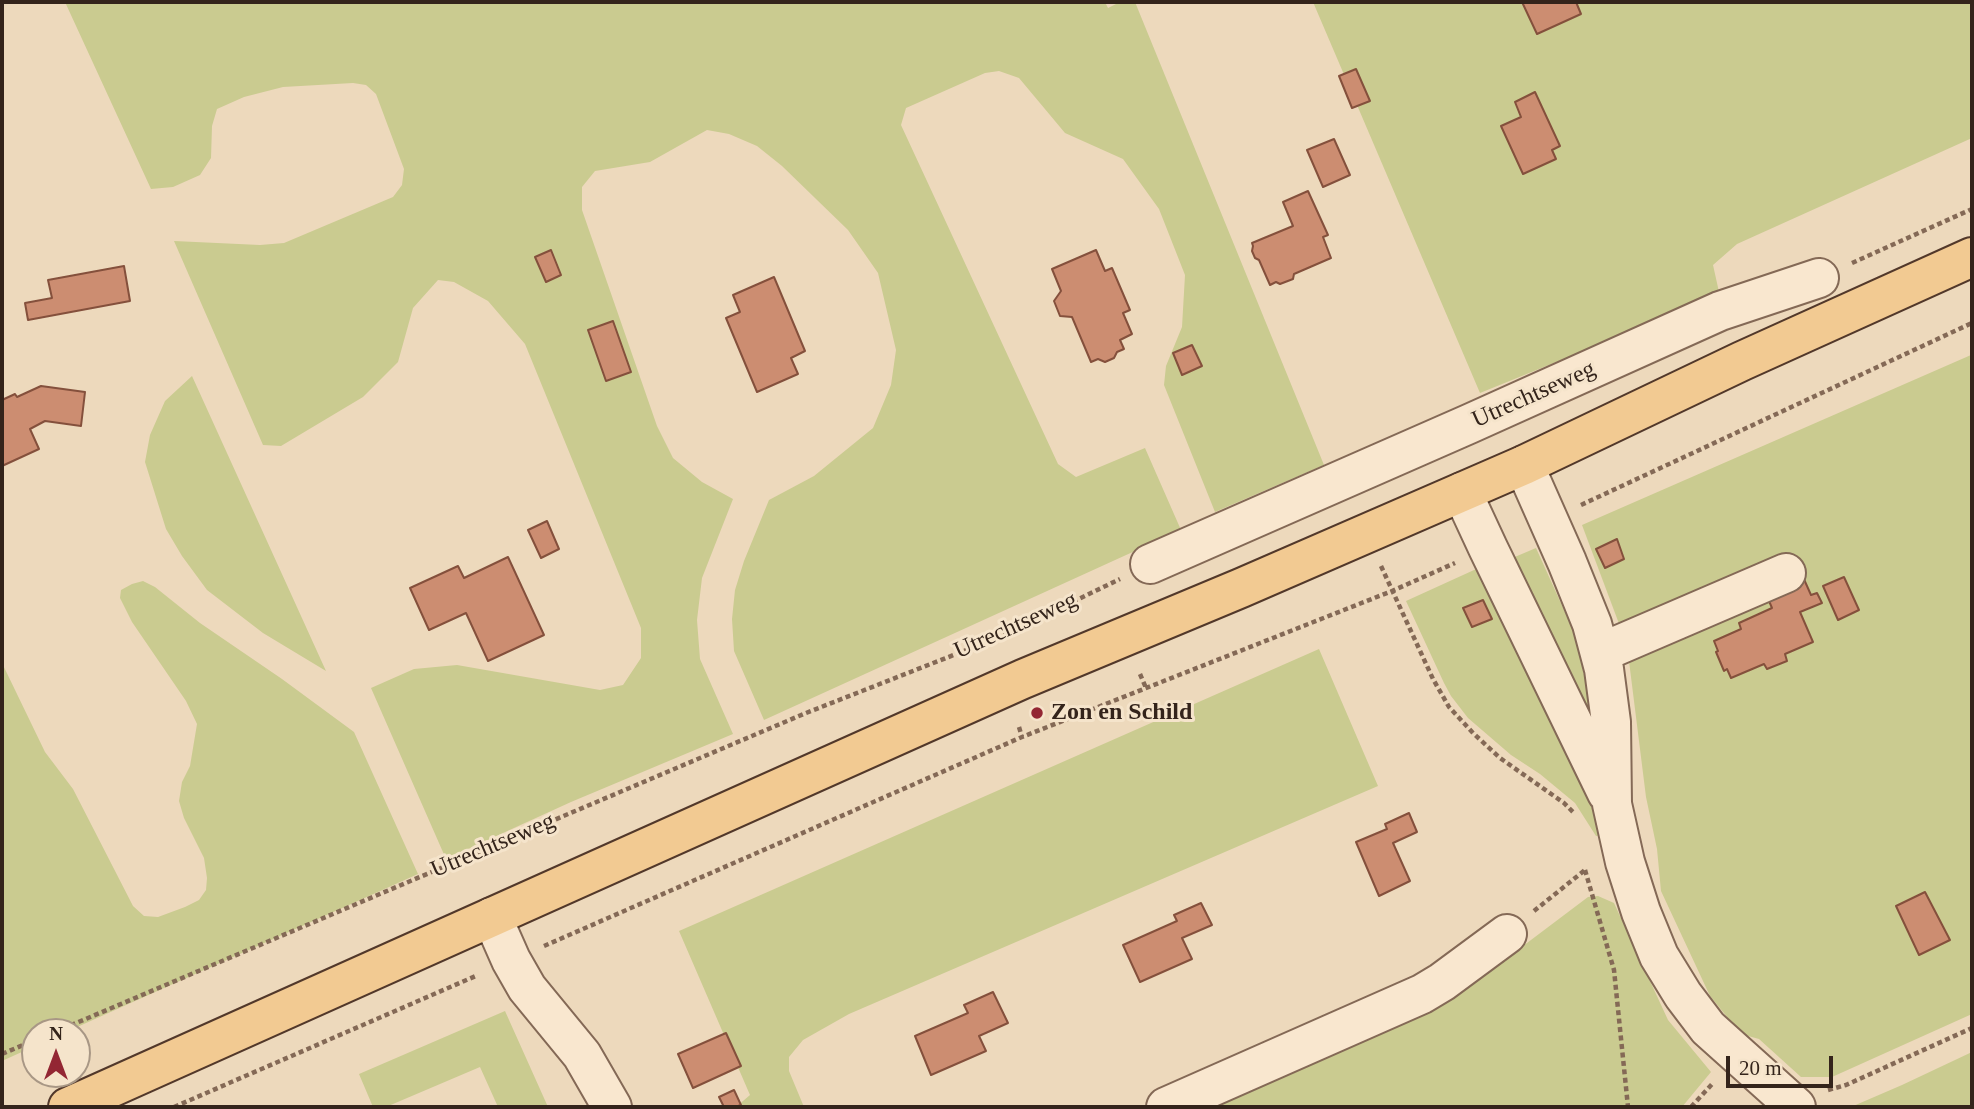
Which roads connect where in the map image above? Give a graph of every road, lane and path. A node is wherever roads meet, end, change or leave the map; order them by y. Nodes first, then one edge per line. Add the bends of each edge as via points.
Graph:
1 (1972, 209) edge
2 (1972, 257) edge
3 (1819, 278) joint
4 (1524, 465) junction
5 (1462, 492) junction
6 (1150, 564) joint
7 (1786, 573) dead end
8 (1392, 591) dead end
9 (1600, 653) junction
10 (1140, 674) dead end
11 (1146, 688) dead end
12 (1018, 727) dead end
13 (1612, 804) junction
14 (1576, 816) dead end
15 (1614, 858) junction
16 (1585, 870) junction
17 (492, 917) junction
18 (1507, 934) joint
19 (511, 960) junction
20 (87, 1018) edge
21 (1972, 1028) edge
22 (21, 1046) edge
23 (2, 1054) edge
24 (1739, 1056) junction
25 (1811, 1099) edge
26 (68, 1107) edge
27 (174, 1107) edge
28 (612, 1107) edge
29 (1166, 1107) edge
30 (1628, 1107) edge
31 (1691, 1107) edge

1 - 3 path
2 - 4 main road
3 - 6 street, Utrechtseweg via 1720,311
4 - 5 main road
4 - 9 street via 1572,574
5 - 13 street
5 - 17 main road via 1023,679
6 - 20 path, Utrechtseweg via 1002,636 781,724
7 - 9 street
8 - 14 path via 1449,707 1500,758
9 - 13 street via 1611,722
10 - 11 path
12 - 19 path via 1022,737
13 - 15 street
15 - 16 path
15 - 24 street via 1683,995
16 - 18 path
16 - 30 path via 1614,970
17 - 19 street
17 - 26 main road
18 - 29 street via 1422,994
19 - 27 path
19 - 28 street via 527,988 582,1055
21 - 25 path
22 - 23 path
24 - 25 street
24 - 31 path

